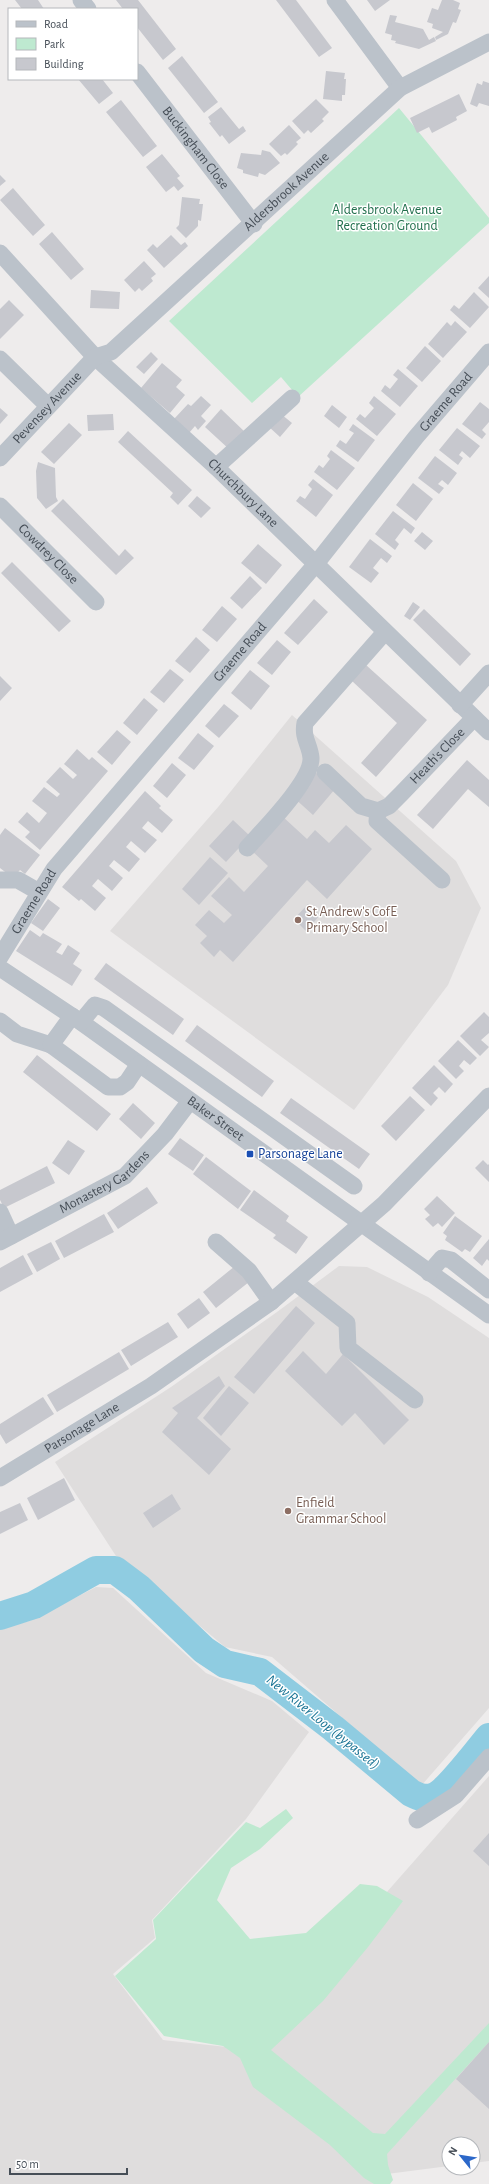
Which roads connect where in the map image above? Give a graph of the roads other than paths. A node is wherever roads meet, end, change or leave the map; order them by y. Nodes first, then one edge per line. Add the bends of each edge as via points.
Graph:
1 (81, 0) edge
2 (335, 0) edge
3 (87, 8) edge
4 (489, 42) edge
5 (138, 73) edge
6 (400, 88) junction
7 (254, 224) junction
8 (0, 253) edge
9 (489, 352) edge
10 (95, 357) junction
11 (0, 359) edge
12 (292, 398) dead end
13 (48, 406) junction
14 (0, 458) edge
15 (216, 467) junction
16 (0, 506) edge
17 (315, 565) junction
18 (96, 602) dead end
19 (385, 632) junction
20 (489, 673) edge
21 (460, 705) junction
22 (474, 718) junction
23 (489, 732) edge
24 (325, 772) dead end
25 (378, 811) junction
26 (247, 848) dead end
27 (0, 880) edge
28 (442, 880) dead end
29 (39, 892) junction
30 (0, 957) edge
31 (0, 968) edge
32 (76, 1019) junction
33 (0, 1021) edge
34 (51, 1045) junction
35 (139, 1064) junction
36 (489, 1096) edge
37 (190, 1101) junction
38 (280, 1133) junction
39 (265, 1154) junction
40 (354, 1186) dead end
41 (0, 1212) edge
42 (361, 1224) junction
43 (6, 1238) edge
44 (216, 1242) dead end
45 (430, 1273) junction
46 (295, 1282) junction
47 (489, 1290) edge
48 (271, 1302) junction
49 (489, 1315) edge
50 (415, 1400) dead end
51 (0, 1478) edge
52 (489, 1757) edge
53 (417, 1820) dead end

1 - 3 street
2 - 6 street
4 - 6 street, Aldersbrook Avenue
5 - 7 street, Buckingham Close
6 - 7 street, Aldersbrook Avenue
7 - 10 street, Aldersbrook Avenue via 111,352
8 - 10 street, Churchbury Lane
9 - 17 street, Graeme Road via 416,437
10 - 13 street, Pevensey Avenue
10 - 15 street, Churchbury Lane
11 - 13 street
12 - 15 street
13 - 14 street, Pevensey Avenue
15 - 17 street, Churchbury Lane
16 - 18 street, Cowdrey Close
17 - 19 street, Churchbury Lane
17 - 29 street, Graeme Road via 54,869
19 - 21 street, Churchbury Lane
19 - 26 street via 305,723 303,733 311,758 309,771 300,786
20 - 21 street
21 - 22 street, Churchbury Lane
22 - 23 street, Churchbury Lane
22 - 25 street, Heath's Close via 389,806
24 - 25 street via 360,806
25 - 28 street via 377,821
27 - 29 street via 18,880
29 - 30 street, Graeme Road
31 - 32 street, Baker Street
32 - 34 street
32 - 35 street, Baker Street
32 - 38 street via 95,1005 104,1008
33 - 34 street via 17,1034
34 - 35 street via 108,1086 115,1088 127,1082
35 - 37 street, Baker Street
36 - 42 street, Parsonage Lane via 384,1204
37 - 39 street, Baker Street
37 - 43 street, Monastery Gardens via 165,1134 125,1176
38 - 39 street
38 - 40 street
39 - 42 street, Baker Street
41 - 43 street
42 - 45 street, Baker Street
42 - 46 street, Parsonage Lane
44 - 48 street via 249,1271
45 - 47 street via 442,1258 451,1260
45 - 49 street, Baker Street
46 - 48 street, Parsonage Lane
46 - 50 street via 347,1323 348,1348
48 - 51 street, Parsonage Lane via 151,1386
52 - 53 street via 456,1795

